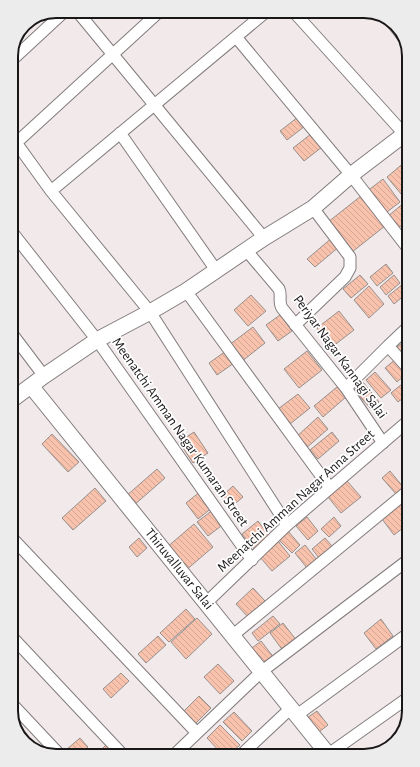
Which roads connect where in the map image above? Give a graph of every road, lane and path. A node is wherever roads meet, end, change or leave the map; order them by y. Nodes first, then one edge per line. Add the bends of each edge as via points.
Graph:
1 (57, 18) edge
2 (83, 18) edge
3 (152, 18) edge
4 (259, 18) edge
5 (299, 18) edge
6 (236, 37) junction
7 (113, 54) junction
8 (18, 55) edge
9 (154, 105) junction
10 (402, 131) edge
11 (120, 133) junction
12 (402, 136) edge
13 (18, 137) edge
14 (18, 146) edge
15 (350, 175) junction
16 (51, 191) junction
17 (313, 208) junction
18 (264, 238) junction
19 (18, 240) edge
20 (402, 242) edge
21 (246, 250) junction
22 (216, 270) junction
23 (186, 291) junction
24 (150, 312) junction
25 (295, 325) junction
26 (402, 333) edge
27 (97, 340) junction
28 (18, 343) edge
29 (388, 346) junction
30 (402, 361) edge
31 (44, 376) junction
32 (31, 386) junction
33 (346, 388) junction
34 (18, 395) edge
35 (402, 426) edge
36 (383, 443) junction
37 (330, 488) junction
38 (402, 497) edge
39 (287, 525) junction
40 (18, 544) edge
41 (252, 560) junction
42 (402, 565) edge
43 (206, 603) junction
44 (232, 636) junction
45 (402, 637) edge
46 (18, 643) edge
47 (262, 672) junction
48 (402, 702) edge
49 (18, 710) edge
50 (294, 712) junction
51 (197, 733) junction
52 (54, 749) edge
53 (117, 749) edge
54 (180, 749) edge
55 (248, 749) edge
56 (324, 749) edge
57 (336, 749) edge

1 - 8 street
2 - 7 street
3 - 7 street
4 - 6 street
5 - 10 street
6 - 9 street
6 - 15 street
7 - 9 street
7 - 13 street
9 - 11 street
9 - 18 street
11 - 16 street
11 - 22 street
12 - 15 street
14 - 16 street
15 - 17 street
15 - 20 street
16 - 24 street
17 - 18 street
17 - 25 street via 350,257 350,268 345,277
18 - 21 street
19 - 27 street, Meenatchi Amman Nagar Kumaran Street
21 - 22 street
21 - 25 street, Periyar Nagar Kannagi Salai via 279,289 280,304
22 - 23 street
23 - 24 street
23 - 37 street
24 - 27 street
24 - 39 street
25 - 33 street, Periyar Nagar Kannagi Salai
26 - 29 street
27 - 31 street
27 - 41 street, Meenatchi Amman Nagar Kumaran Street
28 - 31 street
29 - 30 street
29 - 33 street
31 - 32 street
32 - 34 street
32 - 43 street, Thiruvalluvar Salai
33 - 36 street, Periyar Nagar Kannagi Salai
35 - 36 street, Meenatchi Amman Nagar Anna Street
36 - 37 street, Meenatchi Amman Nagar Anna Street
37 - 39 street, Meenatchi Amman Nagar Anna Street
38 - 44 street
39 - 41 street, Meenatchi Amman Nagar Anna Street
40 - 51 street
41 - 43 street, Meenatchi Amman Nagar Anna Street
42 - 47 street
43 - 44 street, Thiruvalluvar Salai
44 - 47 street, Thiruvalluvar Salai
45 - 50 street
46 - 53 street
47 - 50 street, Thiruvalluvar Salai
47 - 51 street
48 - 57 street
49 - 52 street
50 - 55 street
50 - 56 street, Thiruvalluvar Salai
51 - 54 street

